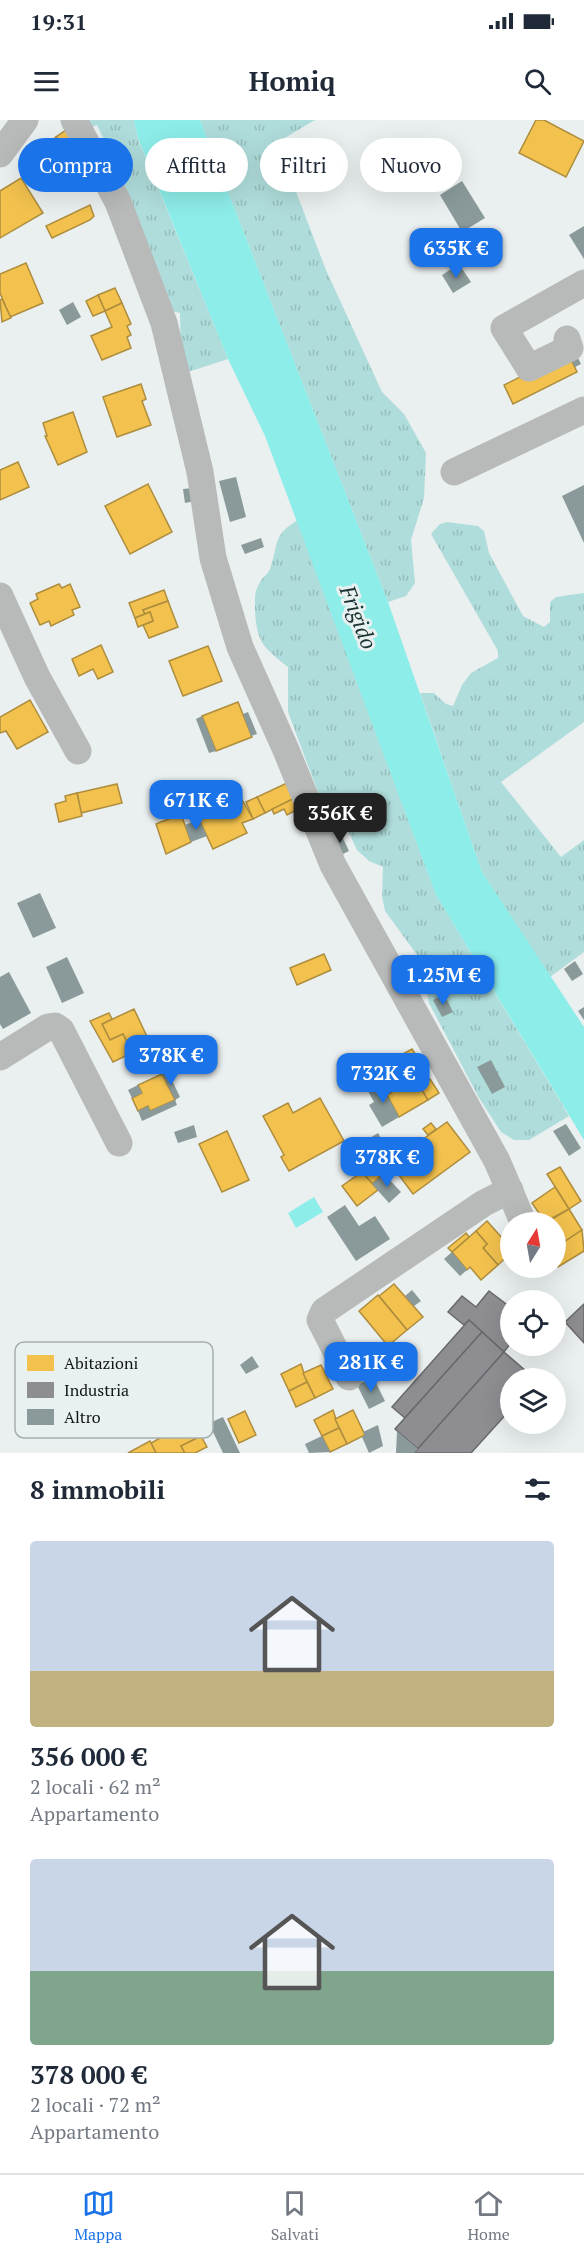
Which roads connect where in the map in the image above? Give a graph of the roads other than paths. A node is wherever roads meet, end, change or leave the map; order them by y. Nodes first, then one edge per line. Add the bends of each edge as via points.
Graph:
1 (25, 120) edge
2 (74, 120) edge
3 (0, 154) edge
4 (584, 283) edge
5 (567, 339) dead end
6 (584, 410) edge
7 (454, 472) dead end
8 (0, 596) edge
9 (78, 751) dead end
10 (0, 1058) edge
11 (118, 1143) dead end
12 (510, 1190) junction
13 (519, 1212) edge
14 (349, 1377) dead end

1 - 3 street
2 - 12 street via 118,202 164,323 200,472 213,558 240,647 333,865 424,1025
4 - 5 street via 504,328 529,368 570,348
6 - 7 street
8 - 9 street via 37,677
10 - 11 street via 48,1027 56,1026
12 - 13 street
12 - 14 street via 484,1203 324,1311 320,1320

